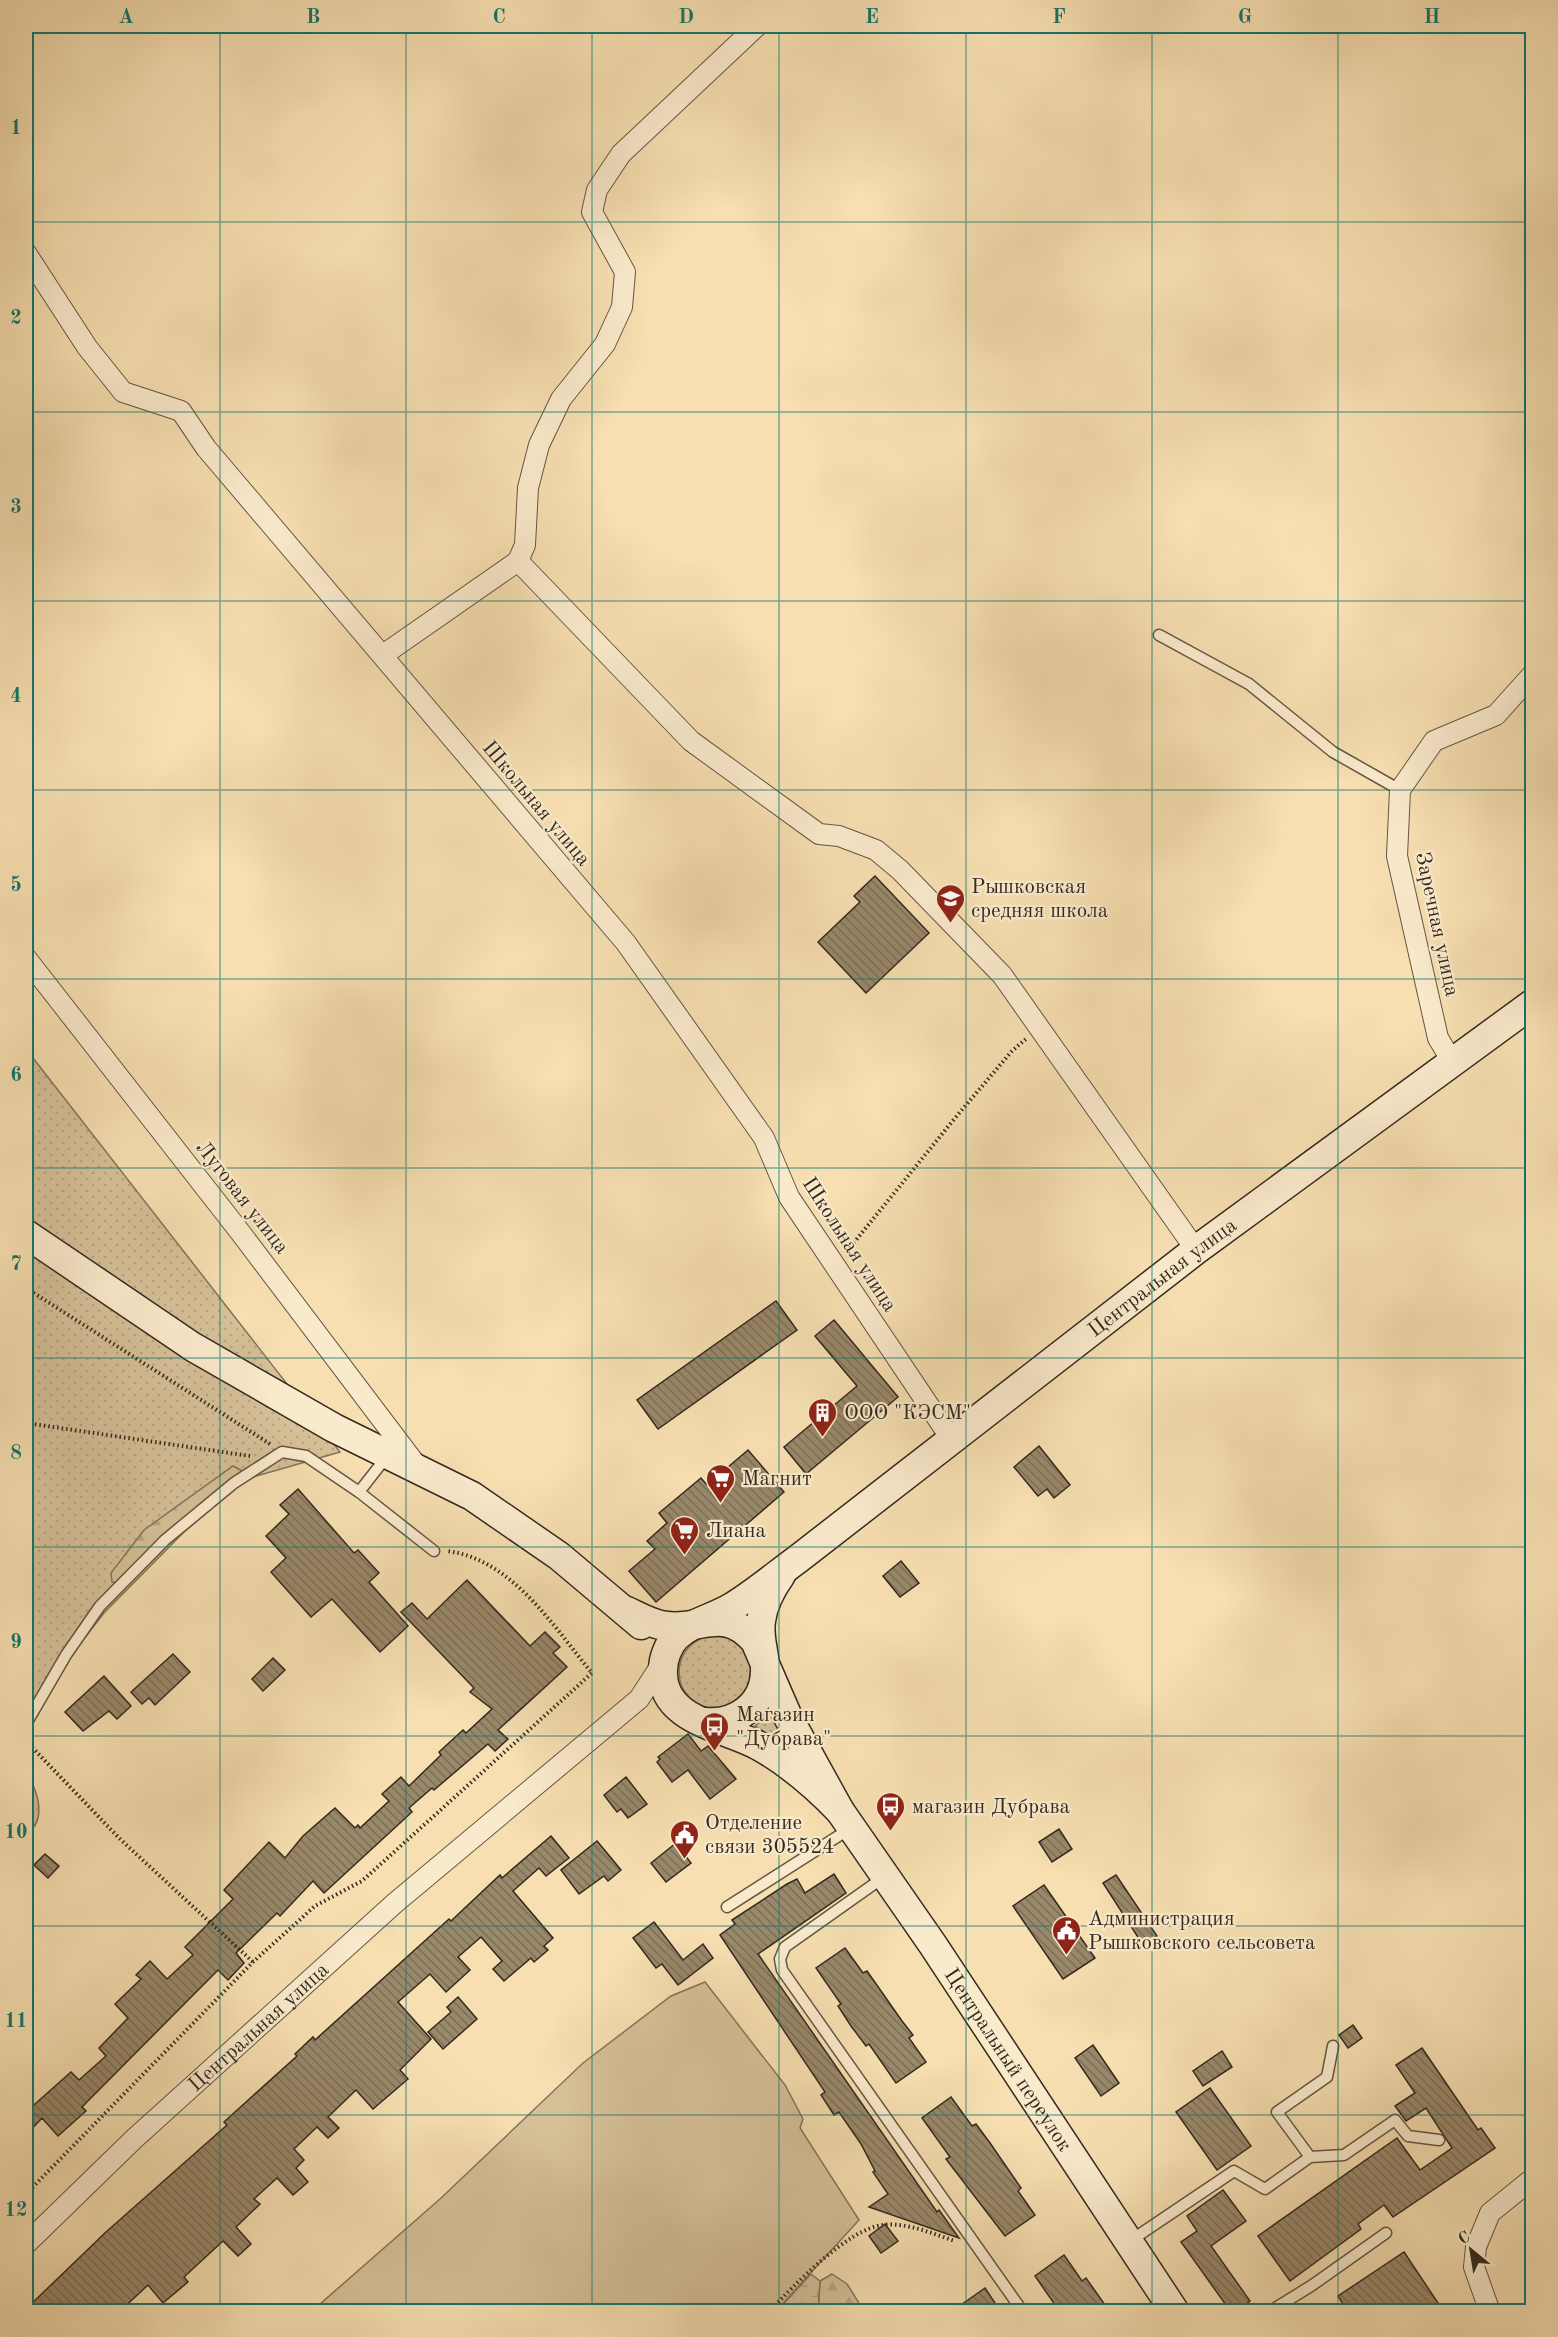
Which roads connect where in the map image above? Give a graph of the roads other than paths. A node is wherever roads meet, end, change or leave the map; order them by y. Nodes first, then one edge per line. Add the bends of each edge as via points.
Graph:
1 (757, 26) edge
2 (26, 253) edge
3 (518, 561) junction
4 (1159, 634) dead end
5 (383, 655) junction
6 (1533, 675) edge
7 (1400, 790) junction
8 (27, 963) edge
9 (1533, 1004) edge
10 (1453, 1064) junction
11 (26, 1234) edge
12 (1196, 1250) junction
13 (952, 1440) junction
14 (389, 1455) junction
15 (418, 1468) junction
16 (359, 1492) junction
17 (434, 1551) road end
18 (798, 1559) junction
19 (627, 1611) junction
20 (706, 1621) junction
21 (764, 1661) junction
22 (663, 1662) junction
23 (677, 1708) junction
24 (626, 1710) junction
25 (705, 1722) junction
26 (26, 1724) edge
27 (846, 1820) junction
28 (886, 1876) junction
29 (727, 1907) dead end
30 (1333, 2046) dead end
31 (1439, 2139) dead end
32 (1310, 2157) junction
33 (1533, 2180) edge
34 (1386, 2233) dead end
35 (1130, 2241) junction
36 (26, 2244) edge
37 (1277, 2310) edge
38 (1023, 2312) edge
39 (1175, 2312) edge
40 (1490, 2312) edge

1 - 3 street via 621,154 597,190 592,212 625,272 622,308 605,344 561,399 539,445 528,488 525,545
2 - 5 street, Школьная улица via 87,347 123,392 181,411 206,448
3 - 5 street
3 - 12 street via 691,741 819,834 839,836 876,850 900,870 1002,975
4 - 7 lane via 1249,684 1333,752
5 - 13 street, Школьная улица via 626,944 764,1138 789,1197
6 - 7 street via 1496,715 1434,741
7 - 10 street, Заречная улица via 1397,856 1438,1038
8 - 15 street, Луговая улица via 240,1232
9 - 10 main road, Центральная улица
10 - 12 main road, Центральная улица
11 - 14 main road via 193,1347
12 - 13 main road, Центральная улица
13 - 18 main road, Центральная улица
14 - 15 main road
14 - 16 lane
15 - 19 main road via 513,1523
16 - 17 lane
16 - 26 lane via 306,1456 282,1452 234,1483 165,1540 100,1606
18 - 20 main road via 733,1607
18 - 21 main road via 784,1572 764,1605 760,1633
19 - 20 main road via 666,1626
19 - 22 main road via 647,1631
20 - 21 main road via 739,1626 755,1641
20 - 22 main road via 674,1639
21 - 25 main road via 762,1690 751,1707 725,1722
21 - 27 main road via 788,1717
22 - 23 main road via 663,1682
22 - 24 street, Центральная улица via 650,1686
23 - 24 street via 654,1701
23 - 25 main road
24 - 36 street, Центральная улица via 395,1903 134,2139
25 - 27 main road via 758,1746 795,1769
27 - 28 main road, Центральный переулок
27 - 29 lane
28 - 35 main road, Центральный переулок
28 - 38 lane via 785,1947 780,1959 782,1970
30 - 32 lane via 1327,2078 1277,2112
31 - 32 lane via 1408,2136 1395,2120 1344,2155
32 - 35 lane via 1265,2189 1234,2170
33 - 40 street via 1490,2213 1476,2247 1474,2267
34 - 37 lane
35 - 39 main road, Центральный переулок

